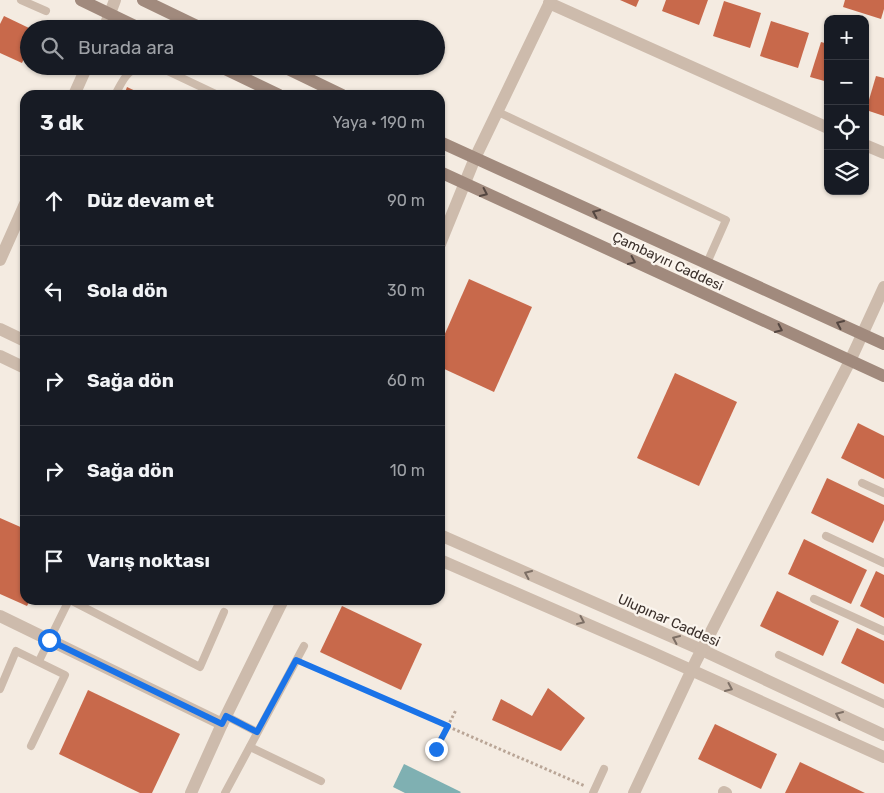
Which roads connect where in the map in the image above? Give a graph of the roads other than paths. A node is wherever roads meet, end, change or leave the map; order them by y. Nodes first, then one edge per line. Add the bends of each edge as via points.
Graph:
1 (21, 0) edge
2 (81, 0) edge
3 (115, 0) edge
4 (143, 0) edge
5 (550, 2) edge
6 (46, 12) dead end
7 (110, 14) junction
8 (108, 20) edge
9 (122, 20) edge
10 (184, 20) edge
11 (83, 75) edge
12 (127, 75) edge
13 (176, 75) edge
14 (238, 75) edge
15 (301, 75) edge
16 (76, 90) edge
17 (118, 90) edge
18 (207, 90) edge
19 (269, 90) edge
20 (332, 90) edge
21 (498, 112) junction
22 (824, 126) edge
23 (445, 144) edge
24 (869, 147) edge
25 (884, 153) edge
26 (475, 158) junction
27 (445, 174) edge
28 (465, 184) junction
29 (20, 215) edge
30 (445, 232) edge
31 (0, 260) edge
32 (707, 264) junction
33 (884, 287) edge
34 (0, 330) edge
35 (863, 334) junction
36 (20, 339) edge
37 (884, 344) edge
38 (0, 356) edge
39 (850, 361) junction
40 (20, 366) edge
41 (884, 376) edge
42 (862, 482) dead end
43 (884, 493) edge
44 (826, 536) dead end
45 (445, 537) edge
46 (445, 562) edge
47 (884, 563) edge
48 (814, 599) dead end
49 (67, 605) edge
50 (80, 605) edge
51 (281, 605) edge
52 (224, 612) dead end
53 (0, 616) edge
54 (884, 630) edge
55 (49, 640) junction
56 (304, 646) dead end
57 (702, 650) junction
58 (779, 655) dead end
59 (39, 661) junction
60 (692, 671) junction
61 (0, 689) edge
62 (884, 704) edge
63 (224, 720) junction
64 (257, 732) junction
65 (884, 735) edge
66 (31, 746) dead end
67 (250, 747) junction
68 (884, 757) edge
69 (604, 770) dead end
70 (321, 781) dead end
71 (594, 791) edge
72 (192, 793) edge
73 (225, 793) edge
74 (634, 793) edge

1 - 6 lane
2 - 7 main road
3 - 7 street
4 - 10 main road
5 - 21 street
5 - 22 street
7 - 8 street
7 - 9 main road
11 - 16 street
12 - 17 lane
13 - 18 lane
14 - 19 main road
15 - 20 main road
21 - 26 street
21 - 32 lane via 726,220
23 - 26 main road, Çambayırı Caddesi
24 - 25 street
26 - 28 street
32 -> 26 main road, Çambayırı Caddesi
27 - 28 main road, Çambayırı Caddesi
28 - 30 street
28 -> 39 main road, Çambayırı Caddesi
29 - 31 street
35 -> 32 main road, Çambayırı Caddesi
33 - 35 street
34 - 36 street
35 - 37 main road, Çambayırı Caddesi
35 - 39 street
38 - 40 street
39 - 41 main road, Çambayırı Caddesi
39 - 57 street
42 - 43 lane
44 - 47 lane
57 -> 45 street, Ulupınar Caddesi
46 -> 60 street
48 - 54 lane
49 - 55 lane
50 - 52 lane via 200,667
51 - 63 street
53 - 55 street
55 - 59 lane
55 - 63 street
56 - 64 lane
57 - 60 street
65 -> 57 street, Ulupınar Caddesi
58 - 62 lane
59 - 61 lane via 16,651
59 - 66 lane via 65,675
60 -> 68 street
60 - 74 street
63 - 64 lane
63 - 72 street
64 - 67 lane
67 - 70 lane
67 - 73 lane
69 - 71 lane

